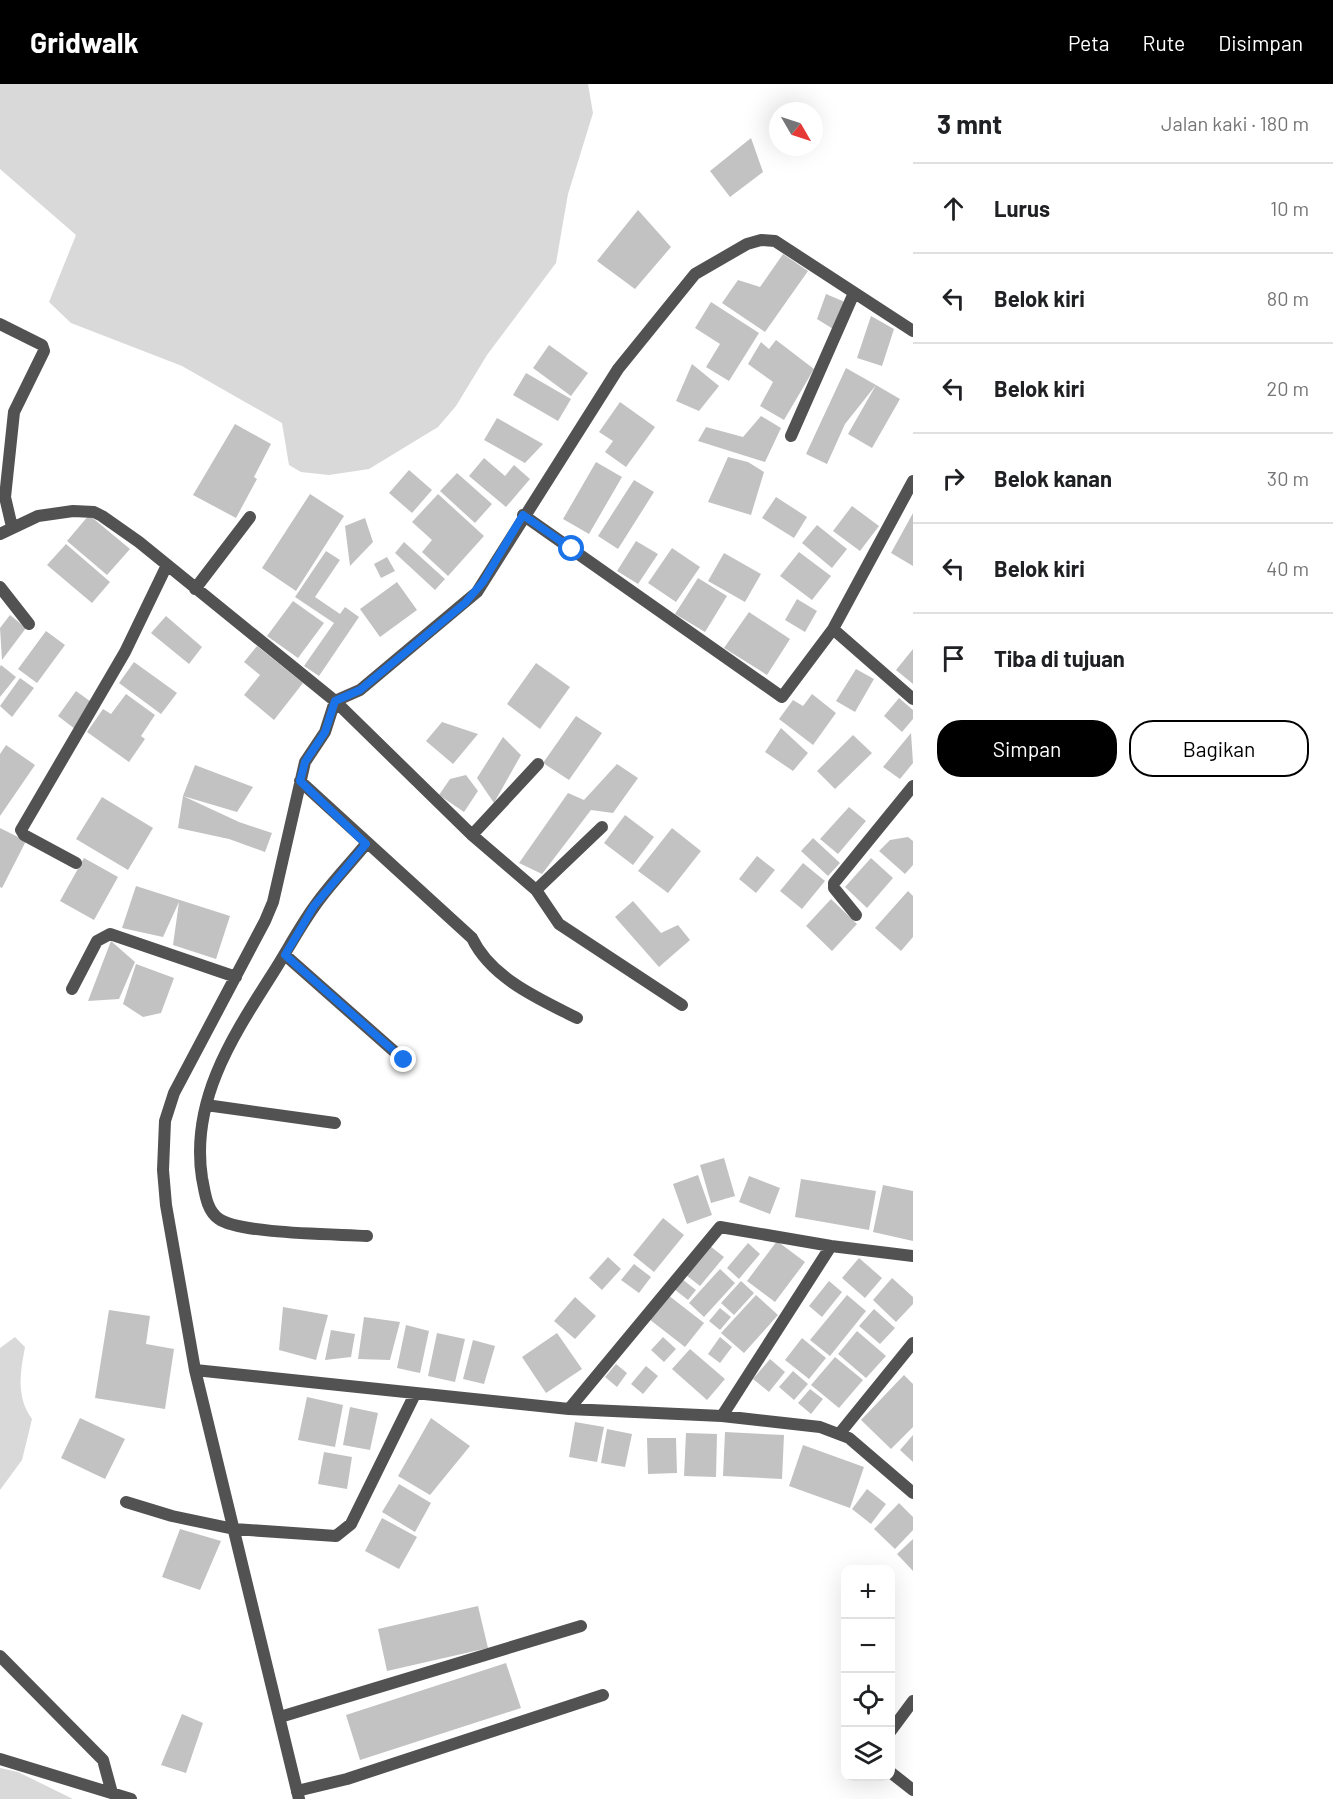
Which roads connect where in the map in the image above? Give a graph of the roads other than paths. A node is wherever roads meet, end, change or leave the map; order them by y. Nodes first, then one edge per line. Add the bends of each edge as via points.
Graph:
1 (854, 293) junction
2 (0, 324) edge
3 (913, 332) edge
4 (791, 436) dead end
5 (913, 482) edge
6 (523, 515) junction
7 (250, 517) dead end
8 (12, 527) junction
9 (0, 534) edge
10 (167, 565) junction
11 (0, 587) edge
12 (195, 589) junction
13 (29, 624) dead end
14 (833, 629) junction
15 (913, 699) edge
16 (335, 701) junction
17 (538, 764) dead end
18 (300, 781) junction
19 (913, 786) edge
20 (602, 826) dead end
21 (472, 835) junction
22 (366, 844) junction
23 (76, 862) dead end
24 (536, 890) junction
25 (856, 915) dead end
26 (285, 955) junction
27 (236, 977) junction
28 (72, 989) dead end
29 (682, 1005) dead end
30 (577, 1018) dead end
31 (404, 1060) dead end
32 (206, 1105) junction
33 (335, 1123) dead end
34 (367, 1236) dead end
35 (831, 1246) junction
36 (913, 1256) edge
37 (913, 1343) edge
38 (195, 1370) junction
39 (415, 1394) junction
40 (569, 1409) junction
41 (722, 1416) junction
42 (840, 1433) junction
43 (913, 1493) edge
44 (126, 1502) dead end
45 (234, 1529) junction
46 (581, 1626) dead end
47 (0, 1656) edge
48 (603, 1695) dead end
49 (913, 1701) edge
50 (280, 1717) junction
51 (895, 1727) edge
52 (0, 1759) edge
53 (895, 1775) edge
54 (913, 1790) edge
55 (112, 1793) junction
56 (298, 1795) edge
57 (131, 1799) edge

1 - 3 street
1 - 4 street
1 - 6 street via 775,241 747,244 694,274 618,369
2 - 8 street via 42,345 44,351 14,412 4,497
5 - 14 street
6 - 14 street via 779,696 784,695
6 - 16 street via 483,582 465,603 360,690
7 - 12 street
8 - 9 street
8 - 10 street via 38,516 94,512
10 - 12 street
10 - 23 street via 125,652 21,830
11 - 13 street
12 - 16 street
14 - 15 street
16 - 18 street via 325,732 305,762
16 - 21 street
17 - 21 street
18 - 22 street
18 - 27 street via 273,902
19 - 25 street via 834,883
20 - 24 street
21 - 24 street
22 - 26 street via 314,906
22 - 30 street via 472,938 480,954 526,992
24 - 29 street via 559,924
26 - 31 street
26 - 32 street via 236,1030
27 - 28 street via 110,934 97,941
27 - 38 street via 174,1094 165,1121 166,1205
32 - 33 street
32 - 34 street via 198,1152 205,1196 219,1220 244,1227
35 - 36 street
35 - 40 street via 720,1227
35 - 41 street
37 - 42 street
38 - 39 street
38 - 45 street
39 - 40 street
39 - 45 street via 346,1531 336,1536
40 - 41 street
41 - 42 street via 820,1427
42 - 43 street
44 - 45 street
45 - 50 street
46 - 50 street
47 - 55 street via 103,1760
48 - 56 street
49 - 51 street
50 - 56 street
52 - 55 street
53 - 54 street
55 - 57 street

